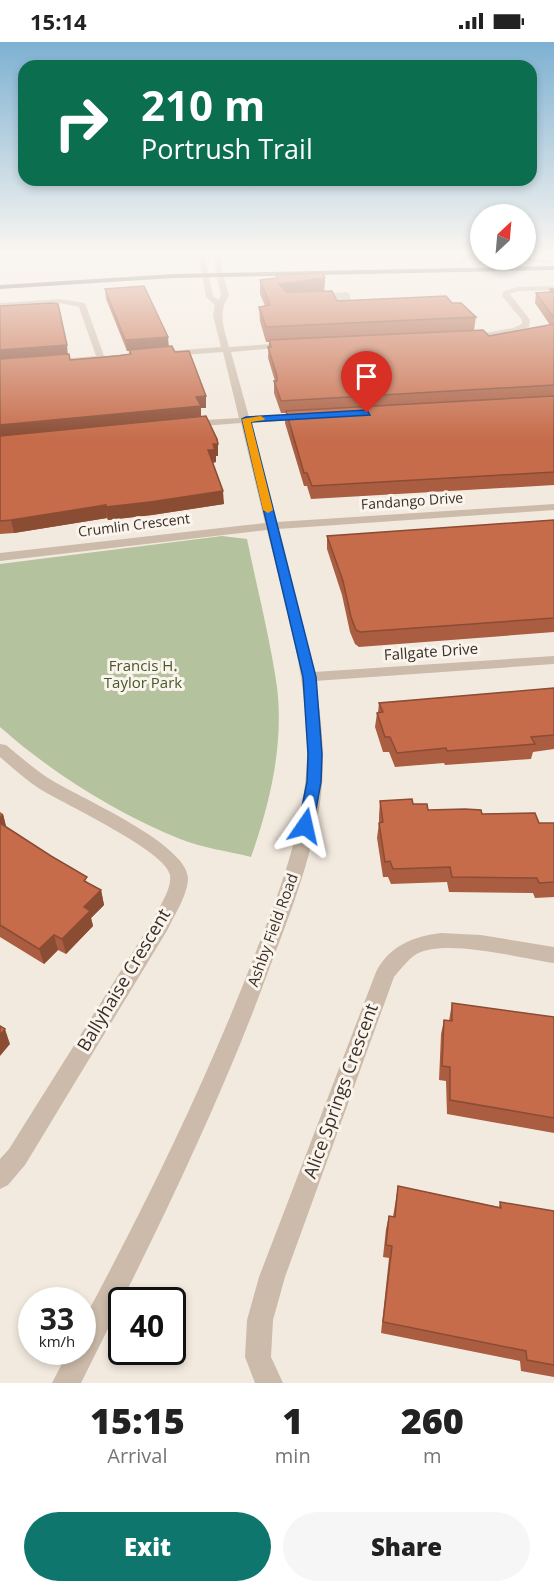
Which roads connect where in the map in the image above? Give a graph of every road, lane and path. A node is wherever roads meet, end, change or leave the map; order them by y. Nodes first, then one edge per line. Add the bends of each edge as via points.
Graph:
1 (85, 314) edge
2 (217, 314) edge
3 (521, 314) edge
4 (457, 337) edge
5 (295, 345) edge
6 (226, 348) junction
7 (99, 357) junction
8 (44, 362) edge
9 (313, 416) edge
10 (246, 419) junction
11 (175, 425) edge
12 (554, 507) edge
13 (272, 525) junction
14 (0, 557) edge
15 (554, 660) edge
16 (310, 677) junction
17 (0, 749) edge
18 (554, 955) edge
19 (0, 1177) edge
20 (96, 1325) edge
21 (75, 1365) edge
22 (66, 1383) edge
23 (268, 1383) edge

1 - 7 street
2 - 6 street, Ashby Field Road
3 - 4 street via 526,320 523,327
5 - 6 street
6 - 7 street
6 - 10 street, Ashby Field Road
7 - 8 street
9 - 10 street
10 - 11 street
10 - 13 street, Ashby Field Road
12 - 13 street, Fandango Drive
13 - 14 street, Crumlin Crescent
13 - 16 street, Ashby Field Road
15 - 16 street, Fallgate Drive
16 - 20 street, Ashby Field Road via 314,782 286,897 196,1123
17 - 19 street, Ballyhaise Crescent via 77,804 156,846 172,861 179,876 176,891 155,932 17,1157
18 - 23 street, Alice Springs Crescent via 440,939 414,946 386,972 272,1277 260,1320 258,1357
21 - 22 street, Ashby Field Road

